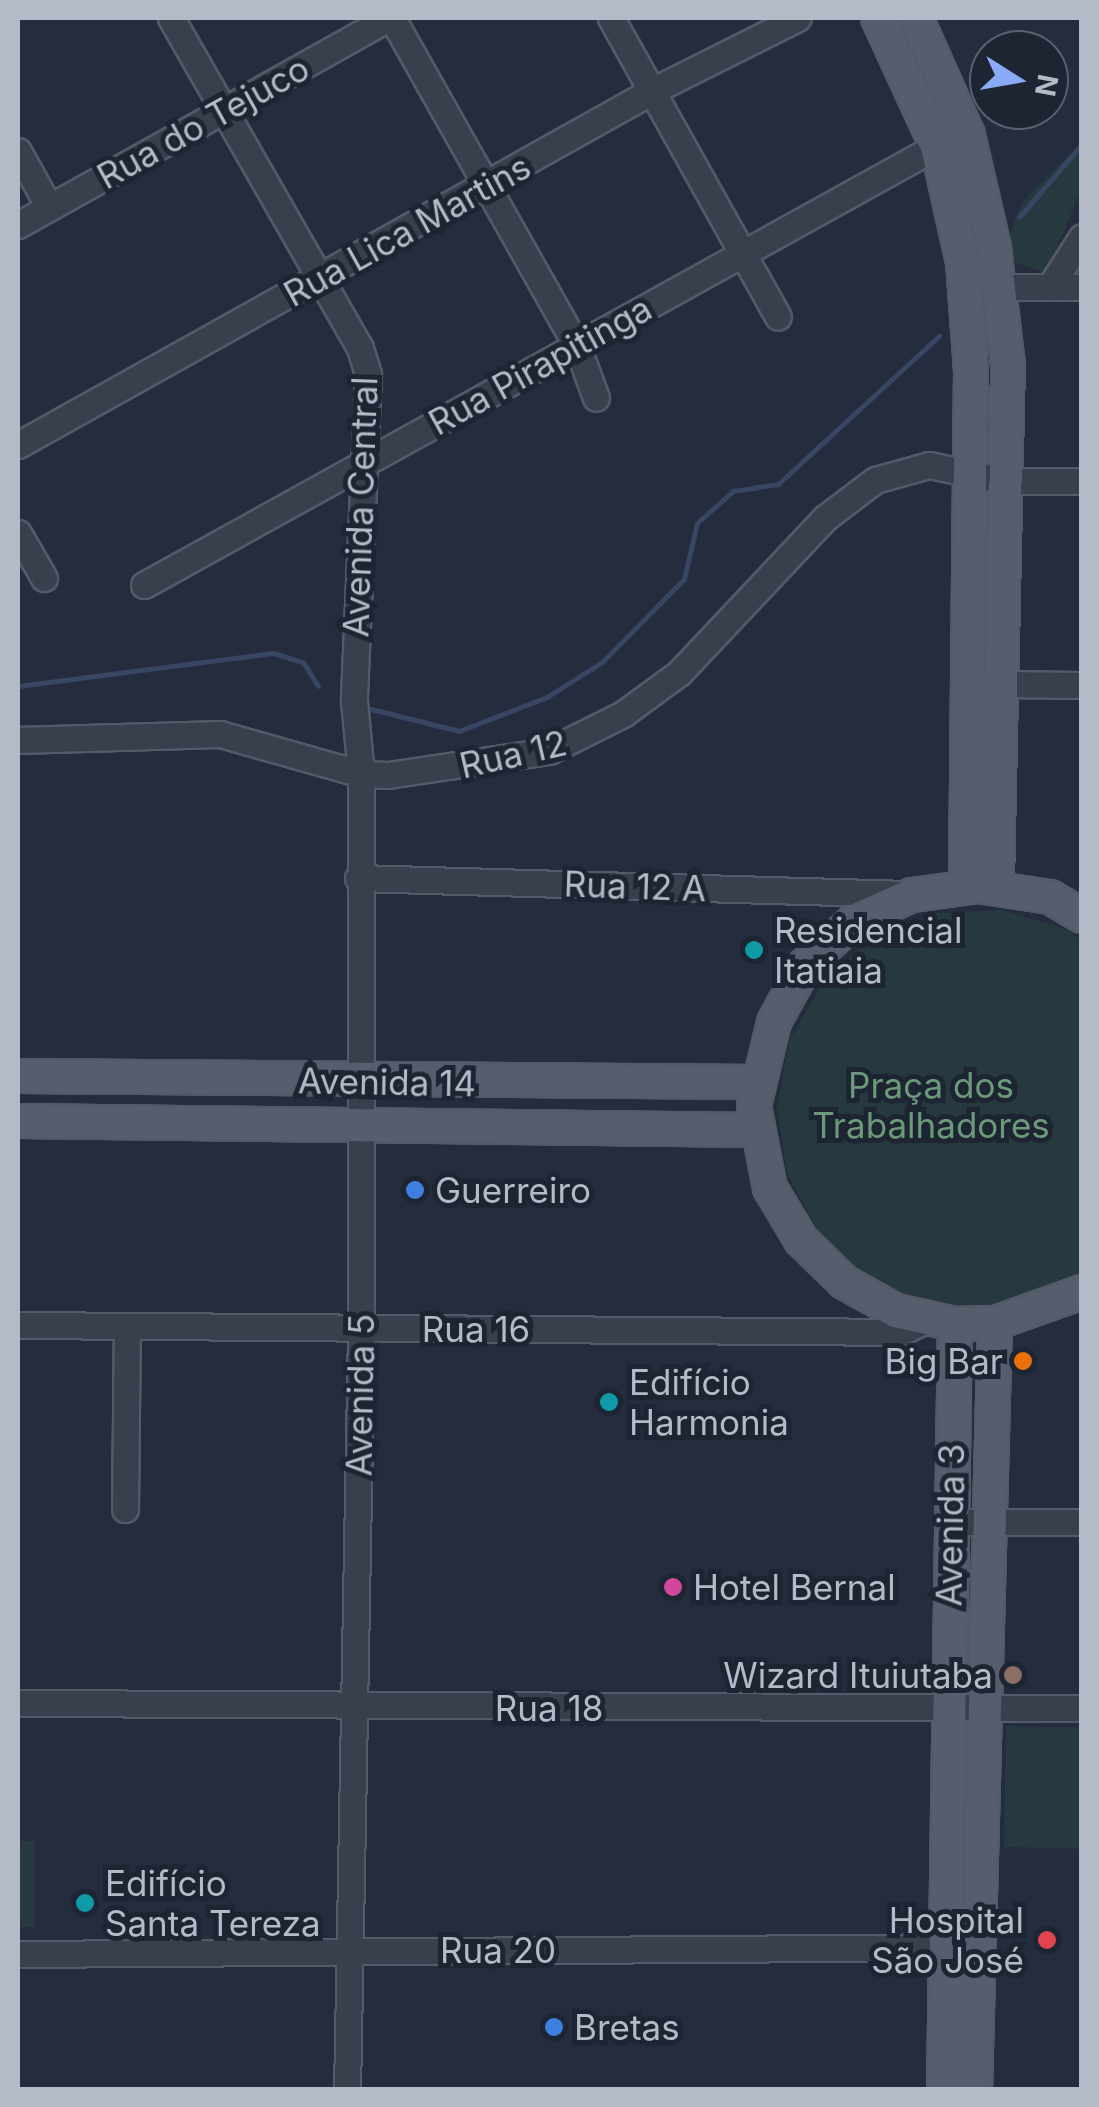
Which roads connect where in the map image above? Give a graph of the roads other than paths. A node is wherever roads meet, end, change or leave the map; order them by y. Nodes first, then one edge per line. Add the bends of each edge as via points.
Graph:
1 (170, 18) edge
2 (390, 18) edge
3 (611, 18) edge
4 (798, 18) edge
5 (878, 18) edge
6 (916, 18) edge
7 (652, 91) junction
8 (222, 112) junction
9 (938, 146) junction
10 (18, 151) edge
11 (488, 186) junction
12 (49, 207) junction
13 (18, 225) edge
14 (1082, 236) edge
15 (742, 253) junction
16 (317, 280) junction
17 (999, 286) junction
18 (1050, 287) junction
19 (1082, 287) edge
20 (778, 317) dead end
21 (576, 346) junction
22 (596, 398) dead end
23 (18, 445) edge
24 (366, 462) junction
25 (972, 473) junction
26 (1006, 481) junction
27 (1082, 481) edge
28 (18, 533) edge
29 (44, 578) dead end
30 (144, 585) dead end
31 (1001, 684) junction
32 (1082, 685) edge
33 (354, 701) joint
34 (18, 740) edge
35 (361, 774) junction
36 (358, 878) junction
37 (982, 886) junction
38 (1066, 893) edge
39 (912, 894) junction
40 (1082, 916) edge
41 (19, 1076) edge
42 (61, 1078) junction
43 (360, 1078) junction
44 (756, 1082) junction
45 (18, 1120) edge
46 (60, 1121) junction
47 (360, 1121) junction
48 (756, 1130) junction
49 (1077, 1304) edge
50 (942, 1321) junction
51 (994, 1323) junction
52 (18, 1325) edge
53 (127, 1327) junction
54 (361, 1328) junction
55 (124, 1509) dead end
56 (952, 1522) junction
57 (990, 1522) junction
58 (1082, 1522) edge
59 (18, 1704) edge
60 (356, 1707) junction
61 (1082, 1708) edge
62 (950, 1709) junction
63 (985, 1709) junction
64 (962, 1947) junction
65 (350, 1952) junction
66 (18, 1954) edge
67 (347, 2090) edge
68 (944, 2090) edge
69 (975, 2090) edge

1 - 8 street, Avenida Central
2 - 8 street, Rua do Tejuco
2 - 11 street
3 - 7 street
4 - 7 street, Rua Lica Martins
5 - 9 main road
6 - 17 main road via 968,135
7 - 11 street, Rua Lica Martins
7 - 15 street
8 - 12 street, Rua do Tejuco
8 - 16 street, Avenida Central
9 - 15 street, Rua Pirapitinga
9 - 25 main road via 963,262
10 - 12 street
11 - 16 street, Rua Lica Martins
11 - 21 street
12 - 13 street, Rua do Tejuco
14 - 18 street
15 - 20 street
15 - 21 street, Rua Pirapitinga
16 - 23 street, Rua Lica Martins
16 - 24 street, Avenida Central via 366,363
17 - 18 street
17 - 26 main road via 1008,365
18 - 19 street
21 - 22 street
21 - 24 street, Rua Pirapitinga
24 - 30 street, Rua Pirapitinga
24 - 33 street, Avenida Central
25 - 26 street, Rua 12
25 - 35 street, Rua 12 via 929,466 905,470 848,497 679,673 584,737 481,766
25 - 37 main road
26 - 27 street, Rua 12
26 - 31 main road
28 - 29 street
31 - 32 street
31 - 37 main road
33 - 35 street, Avenida 5
34 - 35 street, Rua 12 via 220,734
35 - 36 street, Avenida 5
36 - 39 street, Rua 12 A
36 - 43 street, Avenida 5
37 - 38 main road
37 - 39 main road
38 - 40 main road
39 - 44 main road via 854,922 806,964 774,1022
41 - 42 main road, Avenida 14
41 - 45 main road via 29,1099
42 - 43 main road, Avenida 14
42 - 46 main road via 48,1100
43 - 44 main road, Avenida 14
43 - 47 street, Avenida 5
44 - 48 main road
45 - 46 main road, Avenida 14
46 - 47 main road, Avenida 14
47 - 48 main road, Avenida 14
47 - 54 street, Avenida 5
48 - 50 main road via 770,1188 800,1240 844,1282 896,1310
49 - 51 main road
50 - 51 main road
50 - 54 street, Rua 16 via 901,1332
50 - 56 main road, Avenida 3
51 - 57 main road, Avenida 3
52 - 53 street, Rua 16
53 - 54 street, Rua 16
53 - 55 street
54 - 60 street, Avenida 5
56 - 57 street
56 - 62 main road, Avenida 3
57 - 58 street
57 - 63 main road, Avenida 3
59 - 60 street, Rua 18
60 - 62 street, Rua 18
60 - 65 street, Avenida 5
61 - 63 street, Rua 18
62 - 63 street, Rua 18
62 - 64 main road, Avenida 3
63 - 64 main road, Avenida 3
64 - 65 street, Rua 20
64 - 68 main road, Avenida 3
64 - 69 main road, Avenida 3
65 - 66 street, Rua 20
65 - 67 street, Avenida 5

